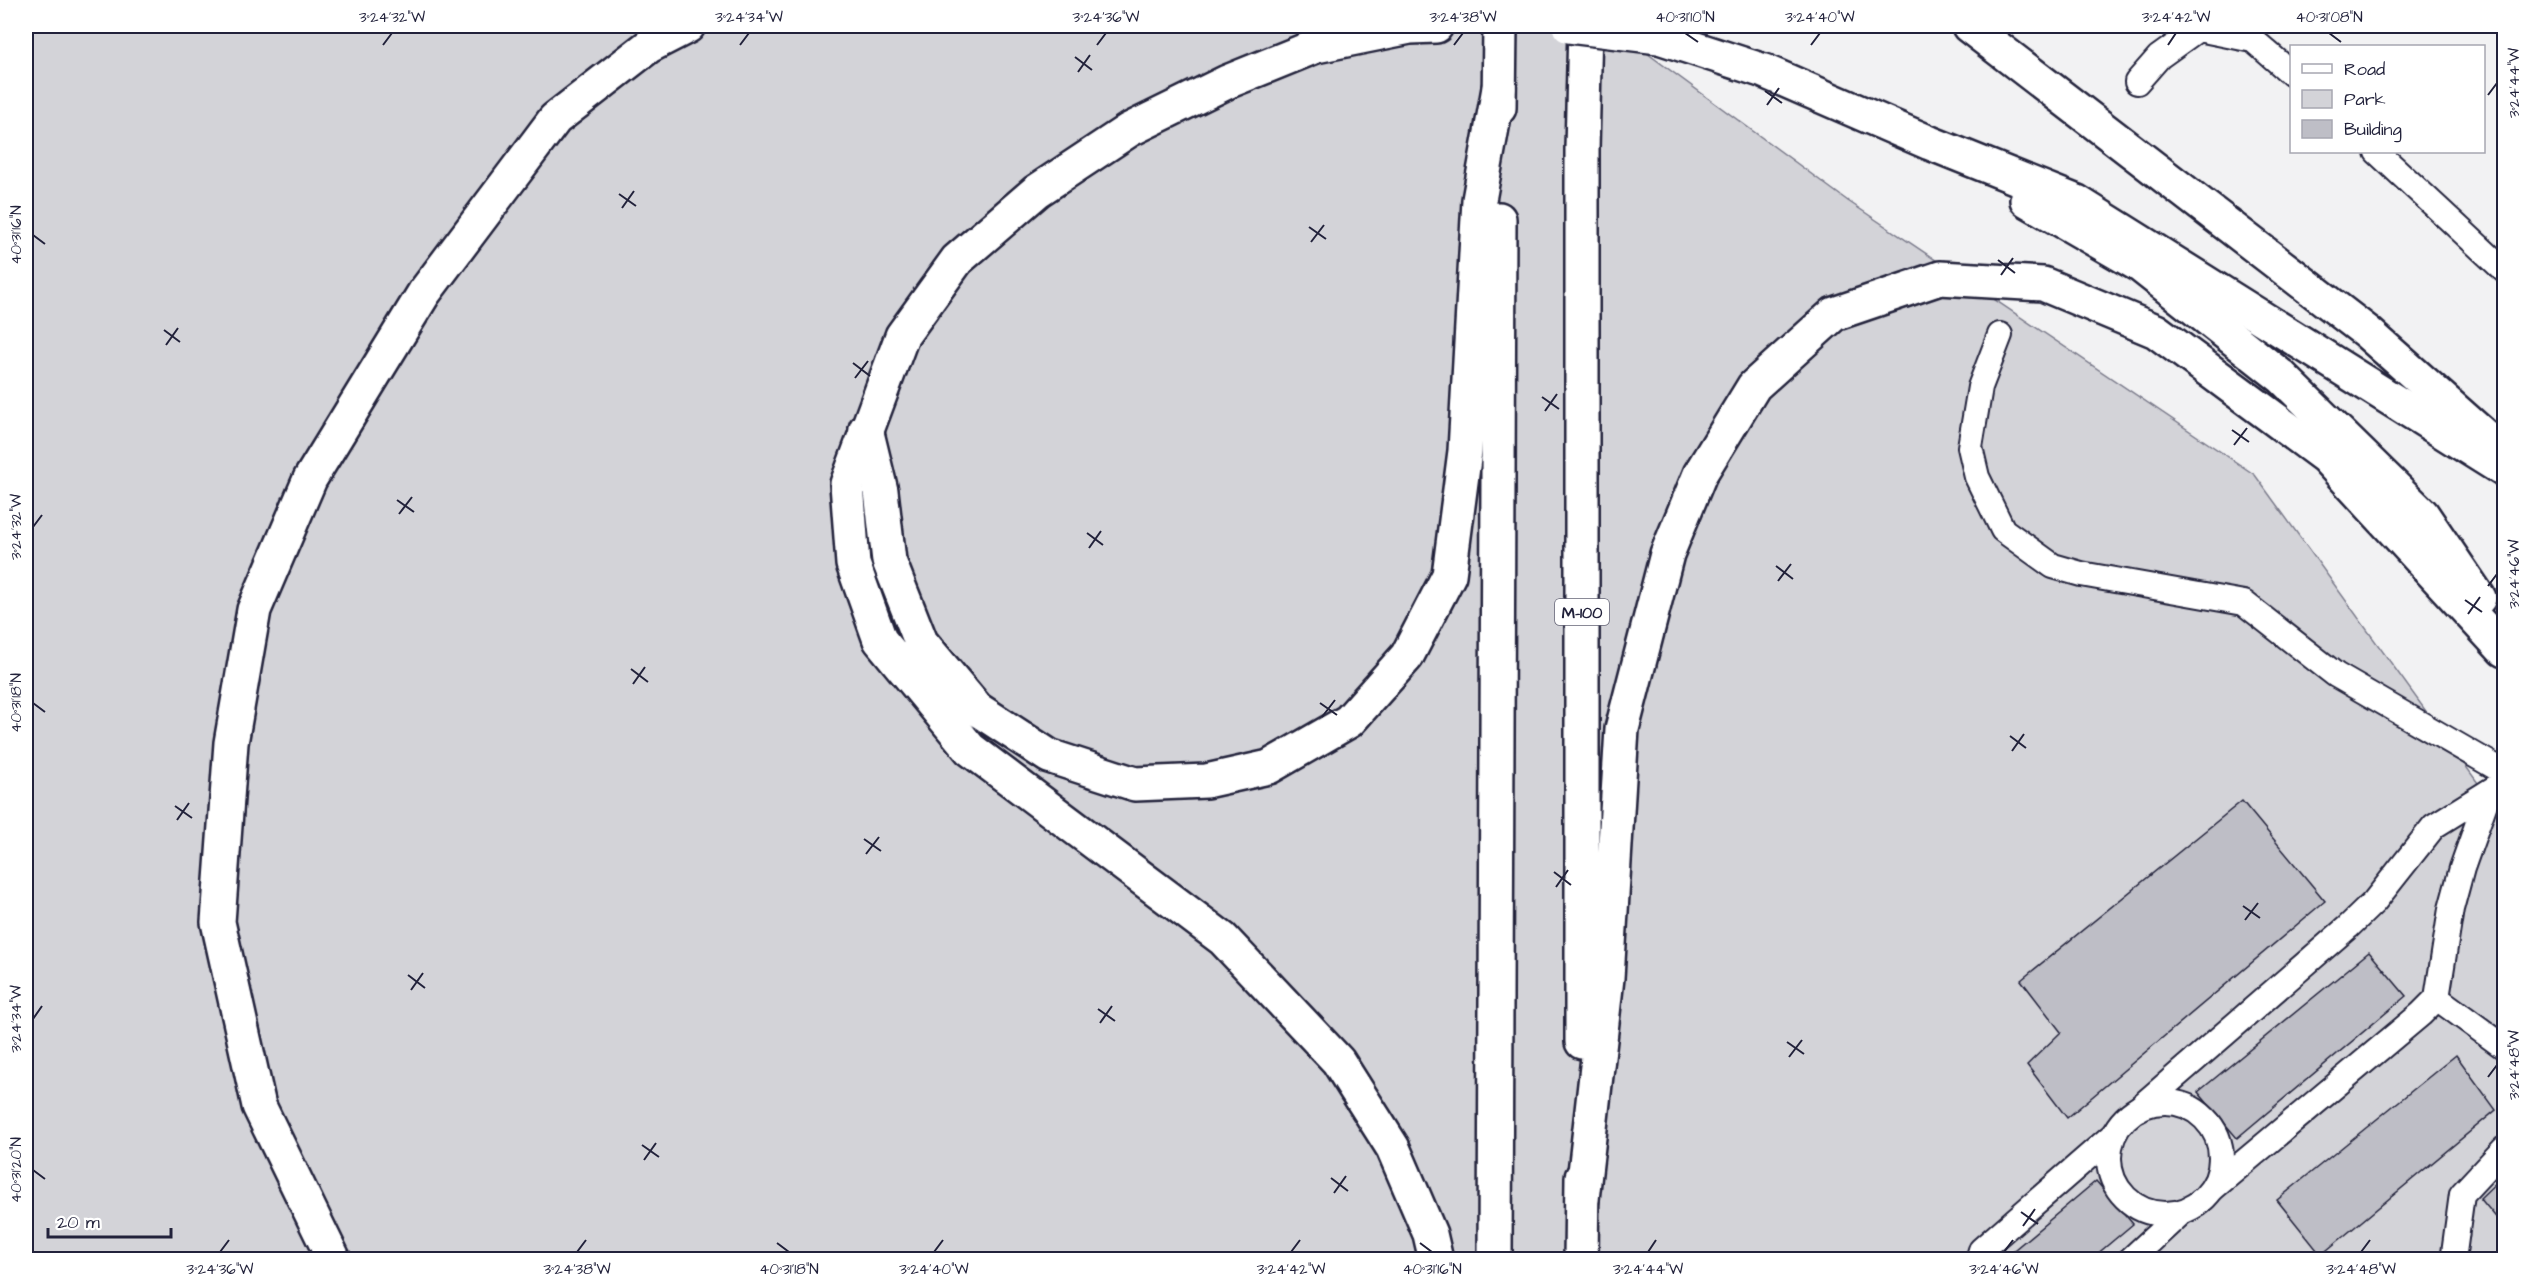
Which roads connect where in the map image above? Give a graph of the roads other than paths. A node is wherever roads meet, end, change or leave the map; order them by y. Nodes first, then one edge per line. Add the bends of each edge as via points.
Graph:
1 (688, 26) edge
2 (1423, 26) edge
3 (1500, 26) edge
4 (1569, 26) edge
5 (1585, 26) edge
6 (1970, 26) edge
7 (2290, 72) edge
8 (2137, 82) dead end
9 (1499, 88) junction
10 (1930, 143) junction
11 (2378, 153) edge
12 (2505, 270) edge
13 (2000, 335) dead end
14 (866, 429) junction
15 (2505, 454) edge
16 (2505, 470) edge
17 (2505, 636) edge
18 (2505, 650) edge
19 (2505, 772) edge
20 (2497, 787) edge
21 (2437, 998) junction
22 (2505, 1047) edge
23 (2138, 1109) junction
24 (2113, 1134) junction
25 (2505, 1149) edge
26 (2212, 1189) junction
27 (1582, 1199) junction
28 (2182, 1212) junction
29 (334, 1260) edge
30 (1436, 1260) edge
31 (1495, 1260) edge
32 (1581, 1260) edge
33 (1978, 1260) edge
34 (2130, 1260) edge
35 (2452, 1260) edge

1 - 29 main road via 649,46 555,119 424,293 310,479 254,610 231,743 218,922 259,1106
2 - 14 main road via 1316,46 1227,81 1129,130 1037,191 957,260 902,336
3 - 9 main road
4 - 10 main road, bridge via 1659,37 1764,71
5 - 27 main road, M-100
6 - 15 main road via 2367,333
7 - 8 lane via 2253,40 2198,29 2159,57
9 - 14 main road via 1479,200 1465,451 1449,575 1407,656 1349,721 1269,767 1206,781 1135,784 1049,756 977,710 921,642 909,612 889,561 881,491
9 - 31 main road
10 - 16 main road via 2077,202
10 - 17 main road via 2141,266 2282,377 2422,514
11 - 12 lane
13 - 19 lane via 1980,387 1970,447 1977,477 2003,530 2054,566 2244,603 2336,675
14 - 30 main road via 848,484 849,507 853,564 880,640 970,749 1223,939 1338,1060 1393,1148 1430,1234
18 - 27 main road via 2326,457 2156,331 2043,284 1940,278 1834,314 1754,386 1700,474 1667,554 1622,729 1607,978
20 - 21 lane via 2462,868 2451,909
20 - 23 lane via 2434,826 2374,902
21 - 22 lane
21 - 26 lane
23 - 24 lane
23 - 26 lane via 2173,1102 2205,1119 2216,1133 2221,1152 2220,1172
24 - 28 lane via 2109,1170 2127,1200 2144,1211
24 - 33 lane via 1981,1250
25 - 35 lane via 2462,1194
26 - 28 lane via 2199,1203
27 - 32 main road, M-100
28 - 34 lane

